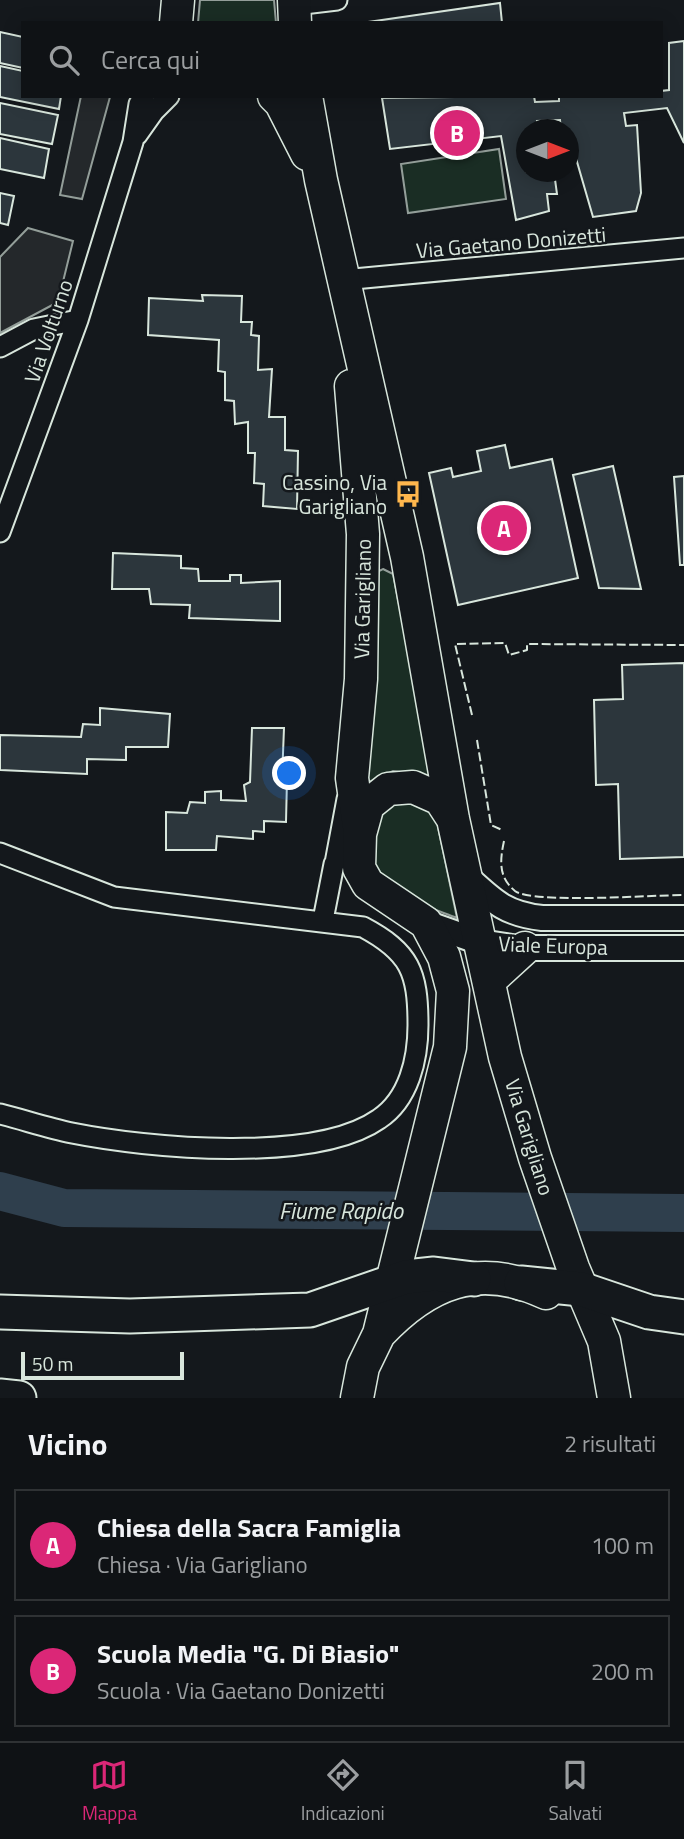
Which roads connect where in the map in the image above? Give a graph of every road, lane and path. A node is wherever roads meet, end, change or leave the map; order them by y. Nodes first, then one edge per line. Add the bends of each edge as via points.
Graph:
1 (178, 0) edge
2 (337, 0) edge
3 (295, 9) edge
4 (176, 21) edge
5 (143, 98) edge
6 (167, 98) edge
7 (276, 98) edge
8 (306, 98) edge
9 (133, 142) junction
10 (321, 180) junction
11 (684, 248) edge
12 (343, 280) junction
13 (78, 320) junction
14 (0, 347) edge
15 (0, 532) edge
16 (352, 778) junction
17 (453, 819) junction
18 (360, 834) junction
19 (0, 853) edge
20 (334, 864) junction
21 (468, 878) junction
22 (684, 918) edge
23 (323, 920) junction
24 (426, 923) junction
25 (481, 942) junction
26 (525, 948) junction
27 (684, 948) edge
28 (490, 980) junction
29 (0, 1114) edge
30 (393, 1271) junction
31 (474, 1279) junction
32 (577, 1279) junction
33 (521, 1283) junction
34 (0, 1312) edge
35 (684, 1317) edge
36 (379, 1334) junction
37 (609, 1367) junction
38 (0, 1396) edge
39 (19, 1398) edge
40 (357, 1398) edge
41 (614, 1398) edge

1 - 4 main road
2 - 3 street
5 - 9 street, Via Volturno
6 - 9 street, Via Volturno
7 - 10 main road, Via Garigliano
8 - 10 main road, Via Garigliano
9 - 13 street, Via Volturno
10 - 12 main road, Via Garigliano
11 - 12 street, Via Gaetano Donizetti
12 - 16 main road, Via Garigliano via 363,534 360,679
12 - 17 main road, Via Garigliano via 407,557
13 - 14 street via 34,329
13 - 15 street, Via Volturno
16 - 18 main road, Via Garigliano
16 - 20 street
17 - 18 main road, Via Garigliano via 440,799 412,787 388,789 368,805
17 - 21 main road, Via Garigliano
18 - 20 street
18 - 24 main road, Via Garigliano via 359,868 368,884
19 - 23 street via 114,897
20 - 23 street
21 - 22 street, Viale Europa via 498,906 520,916
21 - 25 main road, Via Garigliano
23 - 29 street via 363,927 392,943 409,965 418,1004 418,1049 405,1091 381,1118 349,1136 275,1148 176,1146 72,1133
24 - 25 street, Viale Europa
24 - 30 main road, Via Garigliano via 444,957 453,991 450,1047
25 - 26 street, Viale Europa
25 - 28 main road, Via Garigliano
26 - 27 street, Viale Europa
26 - 28 main road
28 - 32 main road, Via Garigliano via 505,1057
30 - 31 highway via 406,1277 434,1274
30 - 34 highway via 310,1310 130,1316
30 - 36 main road, Via Garigliano
31 - 33 main road
31 - 36 main road via 437,1288 416,1300
32 - 33 highway
32 - 35 highway via 649,1312
32 - 37 main road, Via Garigliano via 604,1341
33 - 37 main road via 544,1292 584,1323
36 - 40 main road via 363,1367
37 - 41 main road, Via Garigliano
38 - 39 highway

